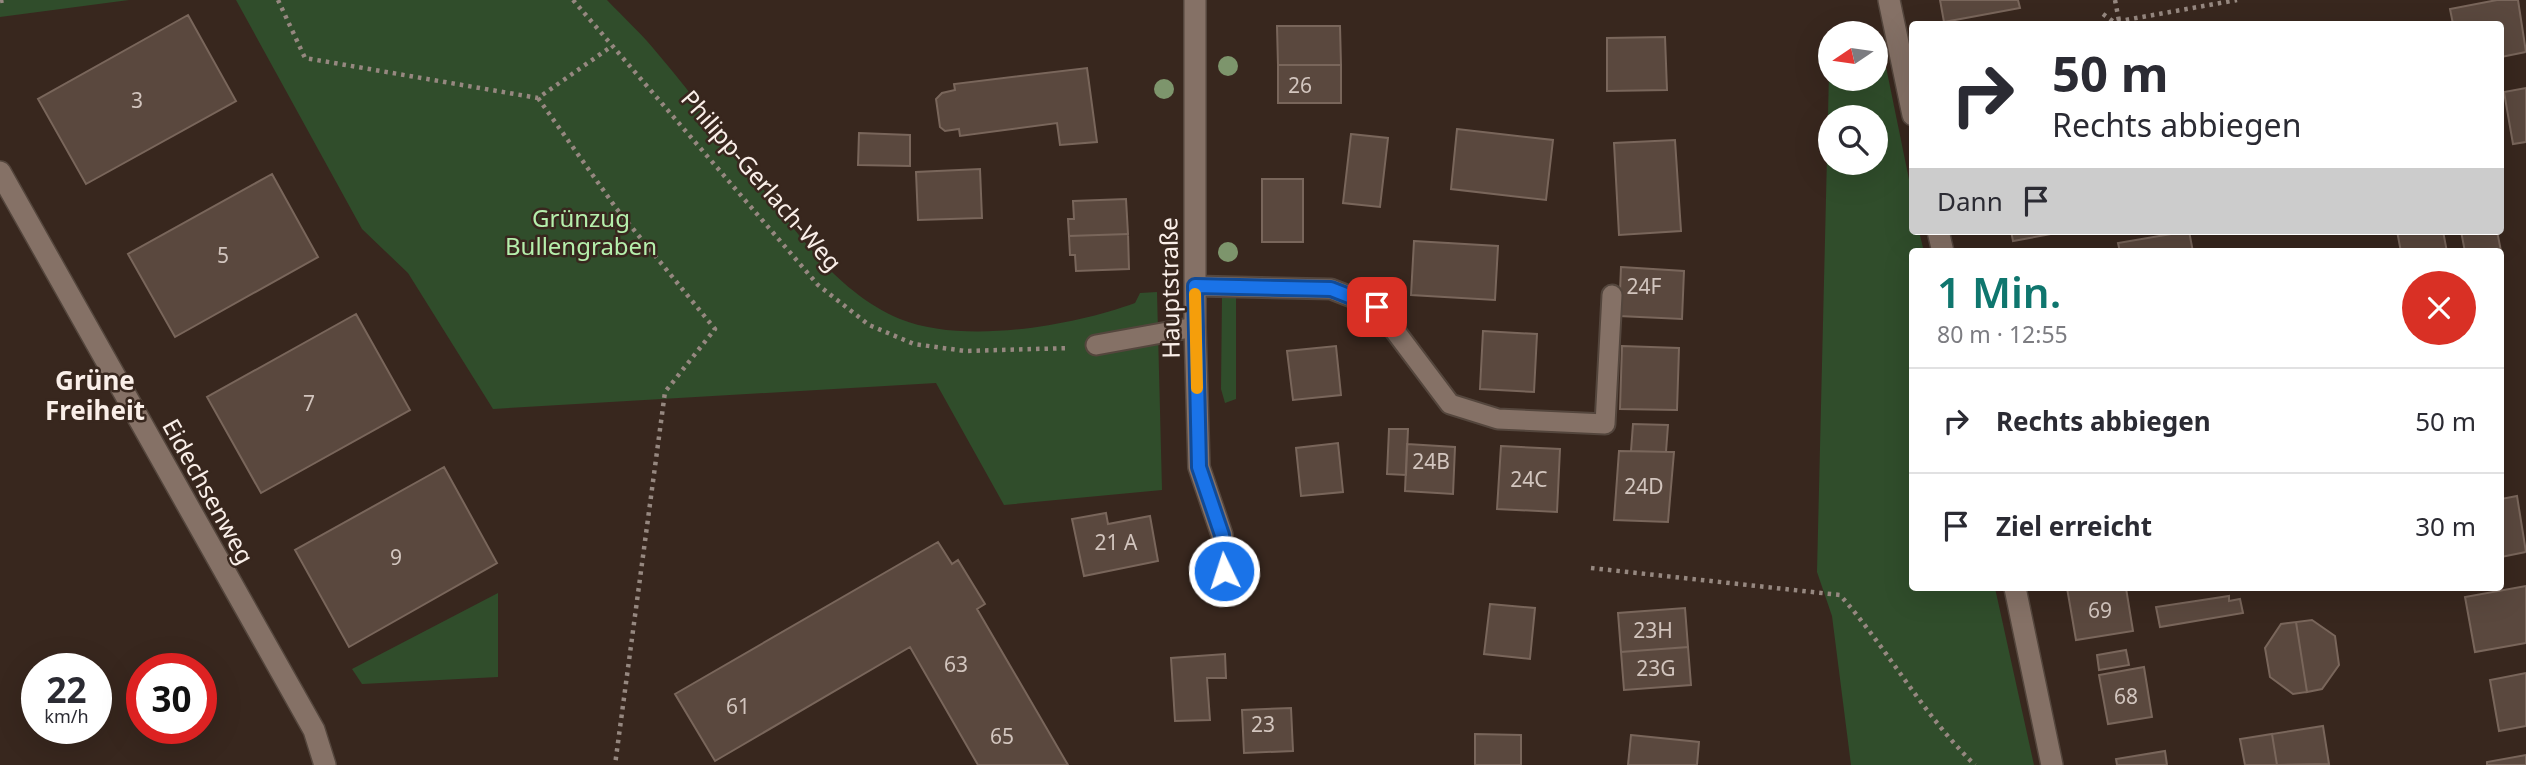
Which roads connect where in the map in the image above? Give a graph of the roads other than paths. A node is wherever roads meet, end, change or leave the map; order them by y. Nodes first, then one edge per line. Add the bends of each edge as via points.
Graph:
1 (1195, 0) edge
2 (1889, 0) edge
3 (1909, 96) edge
4 (0, 172) edge
5 (1195, 286) junction
6 (1612, 295) dead end
7 (1195, 327) junction
8 (1096, 345) road end
9 (1224, 571) dead end
10 (2016, 591) edge
11 (325, 765) edge
12 (2052, 765) edge

1 - 5 street, Hauptstraße
2 - 3 street
4 - 11 street, Eidechsenweg via 314,730
5 - 6 lane via 1331,289 1377,307 1450,404 1498,419 1605,424
5 - 7 street, Hauptstraße
7 - 8 lane
7 - 9 street, Hauptstraße via 1199,467 1222,535
10 - 12 street

